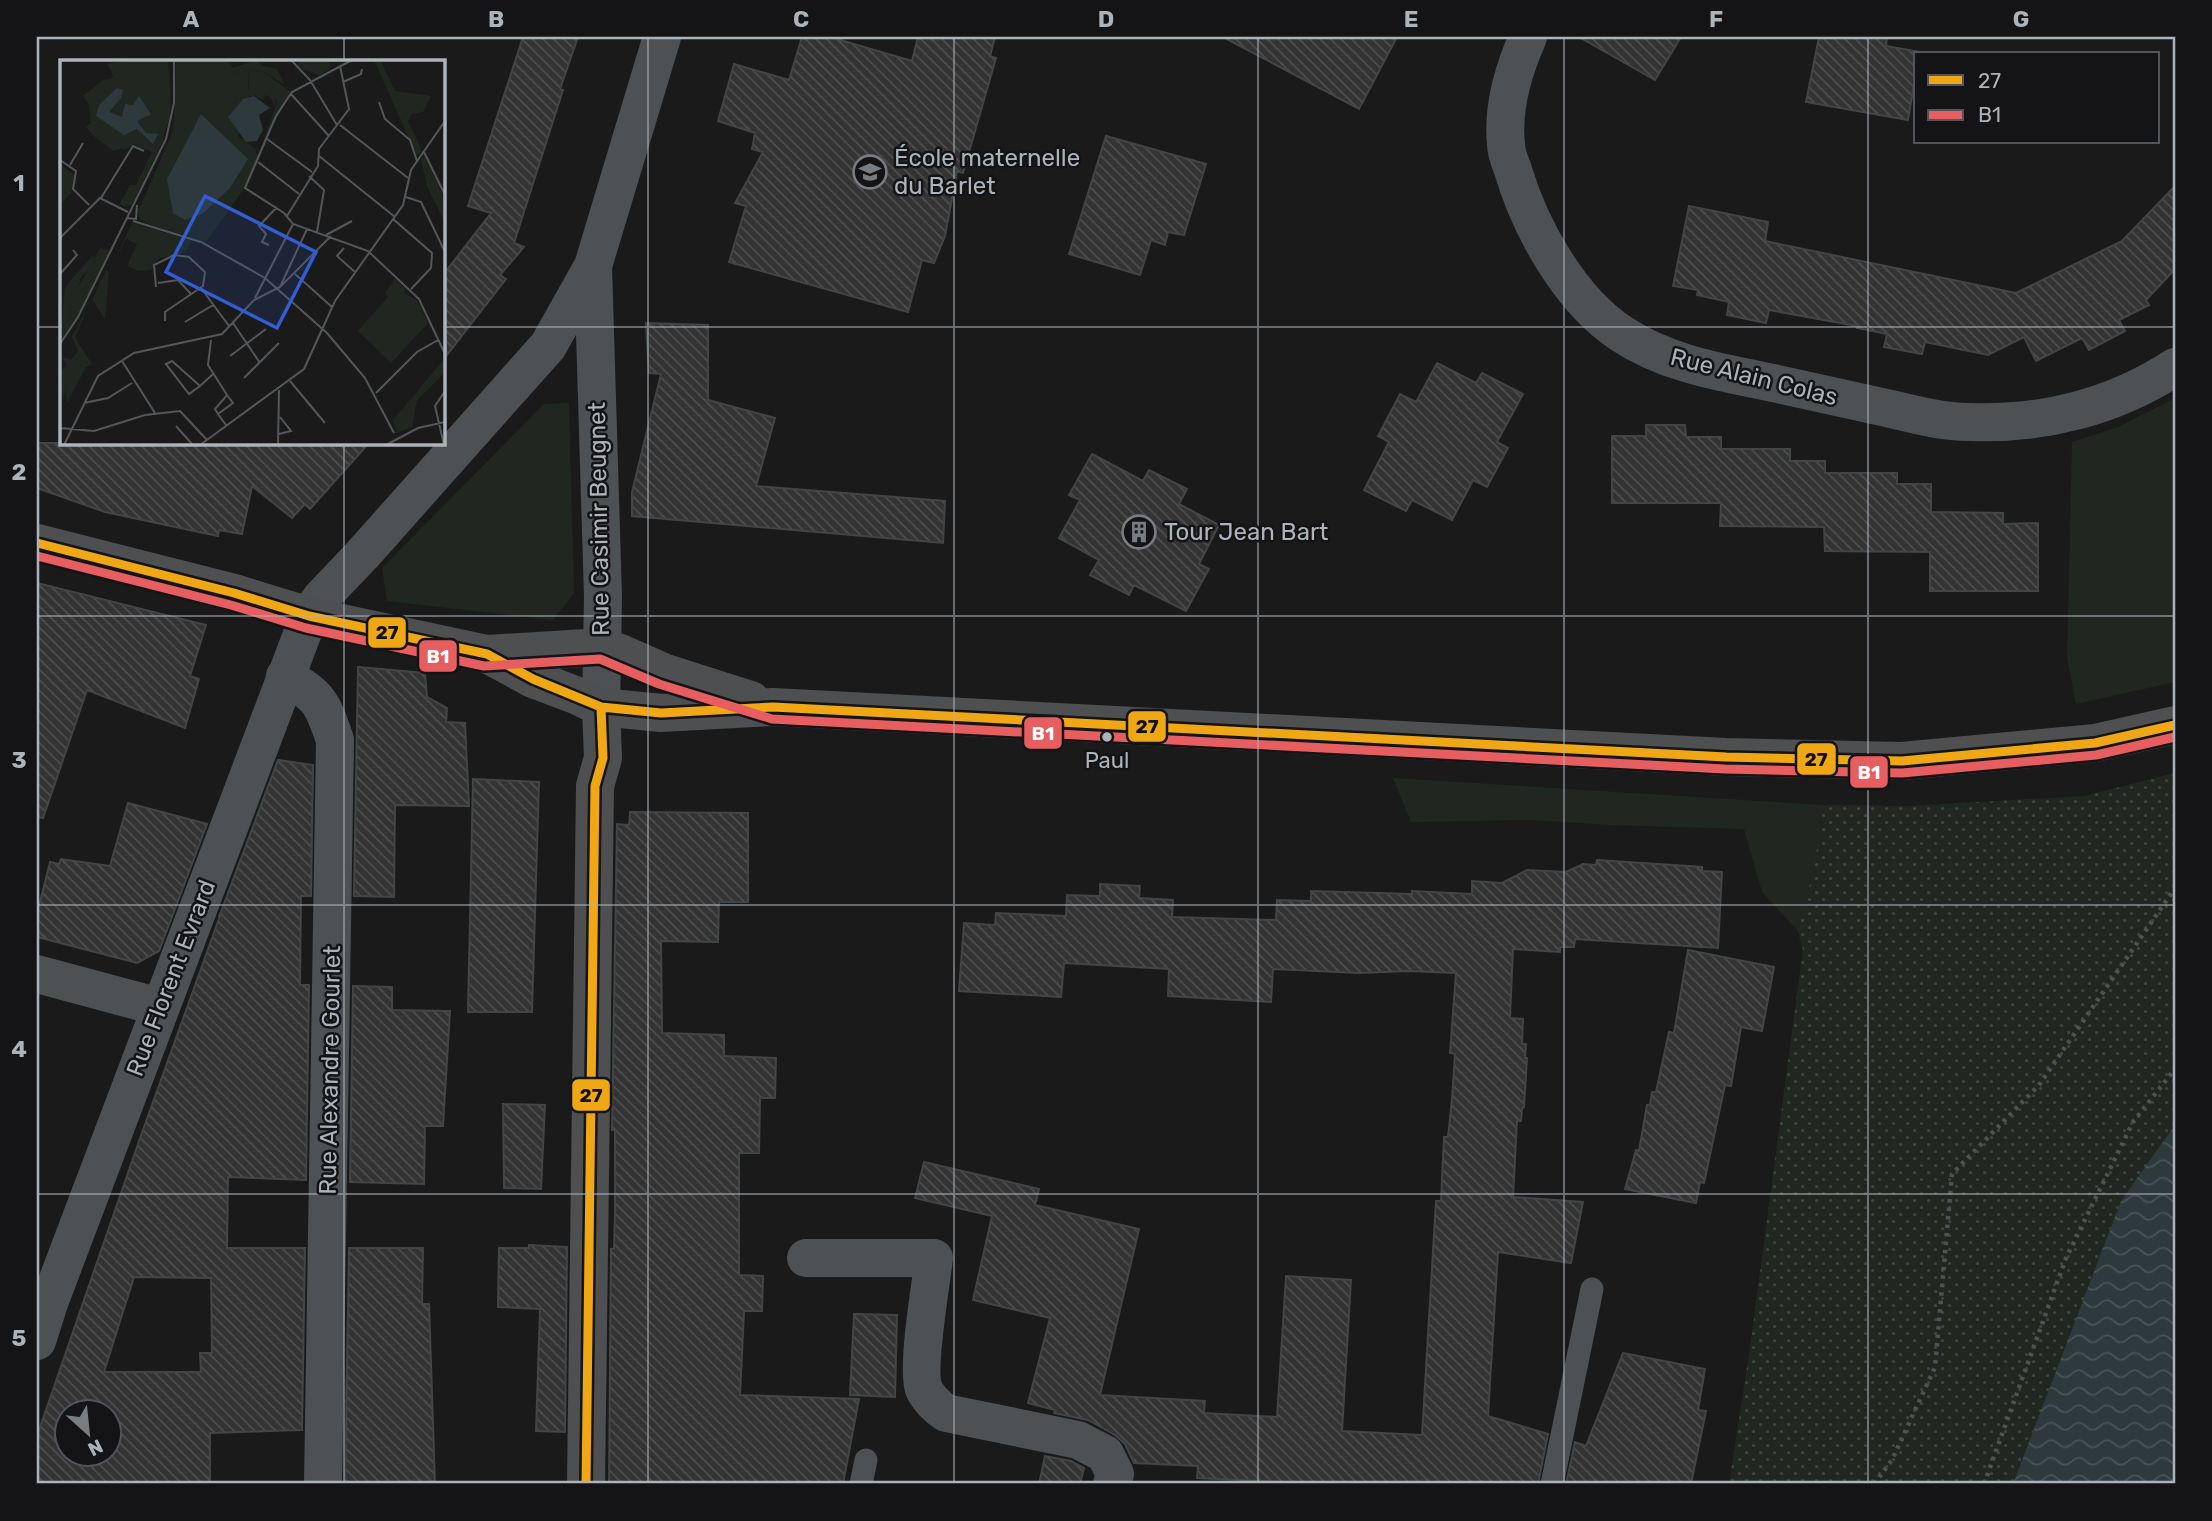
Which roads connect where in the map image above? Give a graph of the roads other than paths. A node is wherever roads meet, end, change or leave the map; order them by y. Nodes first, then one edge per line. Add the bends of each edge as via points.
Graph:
1 (662, 37) edge
2 (1528, 37) edge
3 (593, 266) junction
4 (548, 346) junction
5 (595, 356) junction
6 (2175, 367) edge
7 (37, 543) edge
8 (309, 616) junction
9 (602, 648) junction
10 (486, 654) junction
11 (285, 676) junction
12 (601, 707) junction
13 (773, 707) junction
14 (2175, 725) edge
15 (37, 974) edge
16 (160, 1007) junction
17 (806, 1258) dead end
18 (1592, 1289) dead end
19 (37, 1340) edge
20 (866, 1460) dead end
21 (323, 1484) edge
22 (586, 1484) edge
23 (861, 1484) edge
24 (1112, 1484) edge
25 (1552, 1484) edge

1 - 3 street
2 - 6 street, Rue Alain Colas via 1506,105 1506,146 1521,198 1539,236 1576,290 1620,333 1651,351 1687,364 1968,422 2071,414 2117,398
3 - 4 street, Rue Florent Evrard
3 - 5 street, Rue Casimir Beugnet
4 - 5 street
4 - 8 street, Rue Florent Evrard
5 - 9 street, Rue Casimir Beugnet
7 - 8 street
8 - 10 street
8 - 11 street, Rue Florent Evrard
9 - 10 street
9 - 12 street, Rue Casimir Beugnet
9 - 13 street
10 - 12 street
11 - 16 street, Rue Florent Evrard
11 - 21 street, Rue Alexandre Gourlet via 313,693 325,710 335,740
12 - 13 street via 661,713
12 - 22 street, Rue Casimir Beugnet via 603,758 595,786
13 - 14 street via 1726,757 1902,761 2095,743
15 - 16 street
16 - 19 street, Rue Florent Evrard
17 - 24 street via 934,1258 922,1369 924,1389 938,1408 1078,1440 1105,1454 1115,1474
18 - 25 lane
20 - 23 lane

